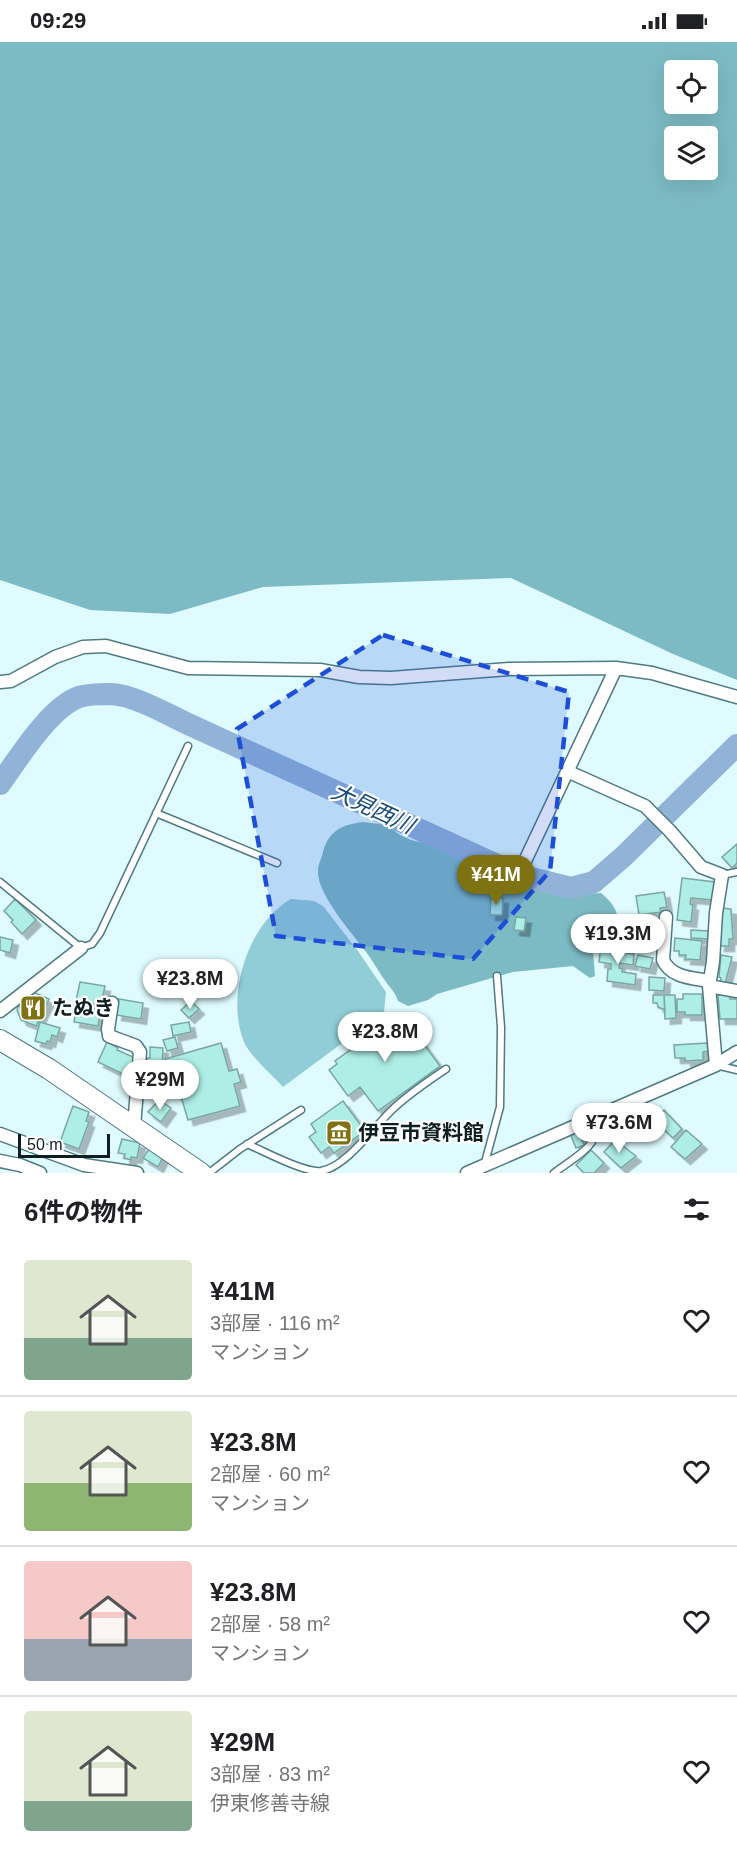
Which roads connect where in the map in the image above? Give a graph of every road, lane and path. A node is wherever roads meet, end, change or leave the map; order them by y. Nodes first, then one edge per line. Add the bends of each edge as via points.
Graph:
1 (616, 668) junction
2 (0, 682) edge
3 (737, 697) edge
4 (188, 746) dead end
5 (569, 772) junction
6 (156, 813) junction
7 (525, 861) dead end
8 (277, 863) dead end
9 (737, 872) edge
10 (722, 875) junction
11 (0, 882) edge
12 (666, 917) dead end
13 (81, 948) junction
14 (497, 976) dead end
15 (710, 984) junction
16 (737, 991) edge
17 (112, 1003) dead end
18 (0, 1011) edge
19 (0, 1041) edge
20 (737, 1052) edge
21 (716, 1065) junction
22 (446, 1069) dead end
23 (737, 1070) edge
24 (301, 1110) dead end
25 (589, 1120) junction
26 (134, 1127) junction
27 (0, 1134) edge
28 (247, 1144) junction
29 (0, 1161) edge
30 (484, 1166) junction
31 (40, 1173) edge
32 (137, 1173) edge
33 (201, 1173) edge
34 (209, 1173) edge
35 (467, 1173) edge
36 (554, 1173) edge

1 - 2 street via 359,677 320,670 188,668 105,646 83,647 11,681
1 - 3 street via 652,673
1 - 5 street
4 - 6 lane
5 - 7 street
5 - 10 street via 650,810 701,867
6 - 8 lane
6 - 13 lane via 100,933 92,944
9 - 10 lane
10 - 15 street
11 - 13 lane
12 - 15 street via 666,967 673,973
13 - 18 street
14 - 30 lane via 500,1107
15 - 16 street
15 - 21 street
17 - 26 street via 109,1036 136,1046 140,1052
19 - 26 main road
20 - 21 street
21 - 23 lane
21 - 25 street
22 - 28 lane via 396,1106 333,1167 322,1171 302,1168
24 - 28 lane
25 - 30 street
25 - 36 lane via 593,1127 588,1147
26 - 33 main road
27 - 32 street via 84,1165
28 - 34 lane
29 - 31 street
30 - 35 street

